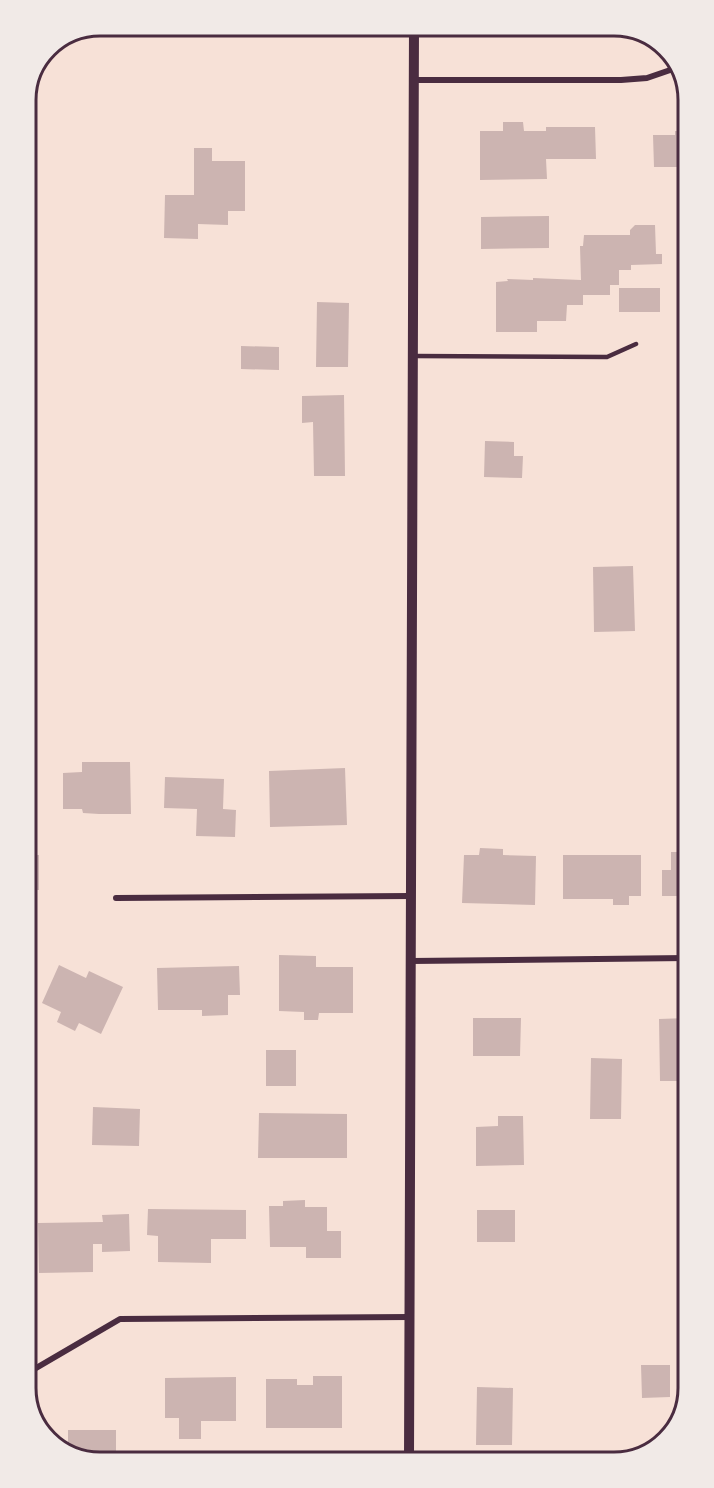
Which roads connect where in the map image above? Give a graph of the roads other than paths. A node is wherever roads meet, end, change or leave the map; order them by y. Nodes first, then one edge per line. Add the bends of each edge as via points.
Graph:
1 (414, 36) edge
2 (670, 70) edge
3 (414, 80) junction
4 (636, 344) dead end
5 (412, 356) junction
6 (412, 896) junction
7 (116, 898) dead end
8 (678, 958) edge
9 (411, 961) junction
10 (410, 1317) junction
11 (36, 1368) edge
12 (409, 1452) edge

1 - 3 street
2 - 3 street via 647,78 621,80
3 - 5 street
4 - 5 lane via 607,357
5 - 6 street
6 - 7 street
6 - 9 street
8 - 9 street
9 - 10 street
10 - 11 street via 120,1319
10 - 12 street

